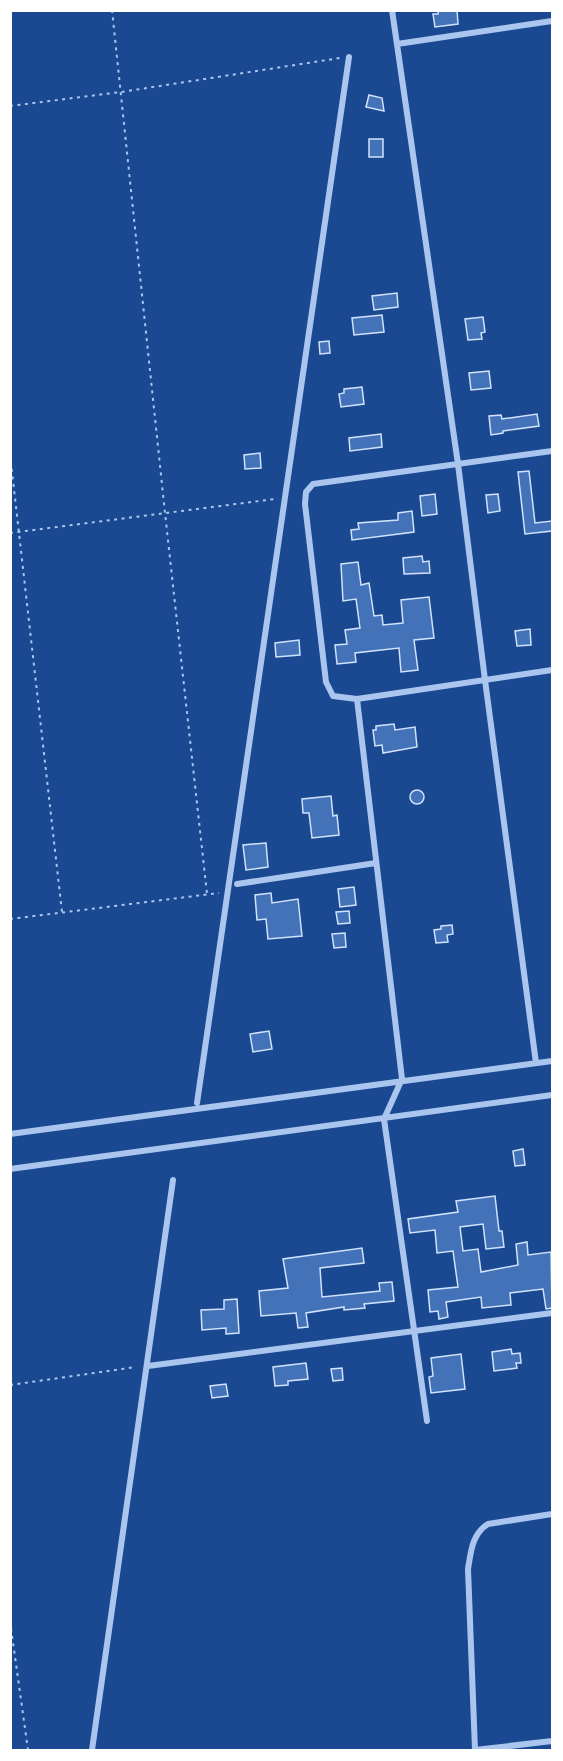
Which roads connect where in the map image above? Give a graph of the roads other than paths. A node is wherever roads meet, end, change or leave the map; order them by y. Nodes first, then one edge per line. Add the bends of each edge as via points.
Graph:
1 (392, 10) edge
2 (552, 21) edge
3 (397, 44) junction
4 (349, 57) road end
5 (552, 451) edge
6 (458, 464) junction
7 (552, 670) edge
8 (484, 680) junction
9 (357, 699) junction
10 (376, 863) junction
11 (237, 884) dead end
12 (552, 1061) edge
13 (536, 1063) junction
14 (401, 1081) junction
15 (552, 1095) edge
16 (197, 1103) dead end
17 (384, 1119) junction
18 (10, 1134) edge
19 (10, 1169) edge
20 (173, 1180) dead end
21 (552, 1313) edge
22 (414, 1330) junction
23 (148, 1366) junction
24 (427, 1421) dead end
25 (552, 1514) edge
26 (552, 1741) edge
27 (92, 1750) edge
28 (475, 1750) edge

1 - 3 street
2 - 3 street
3 - 6 street
4 - 16 street
5 - 6 street
6 - 8 street
6 - 9 street via 313,484 306,492 326,682 333,696
7 - 8 street
8 - 9 street
8 - 13 street
9 - 10 street
10 - 11 street
10 - 14 street
12 - 13 street
13 - 14 street
14 - 17 street
14 - 18 street
15 - 17 street
17 - 19 street
17 - 22 street
20 - 23 street
21 - 22 street
22 - 23 street
22 - 24 street
23 - 27 street
25 - 28 street via 488,1524 479,1530 472,1548 468,1569
26 - 28 street

